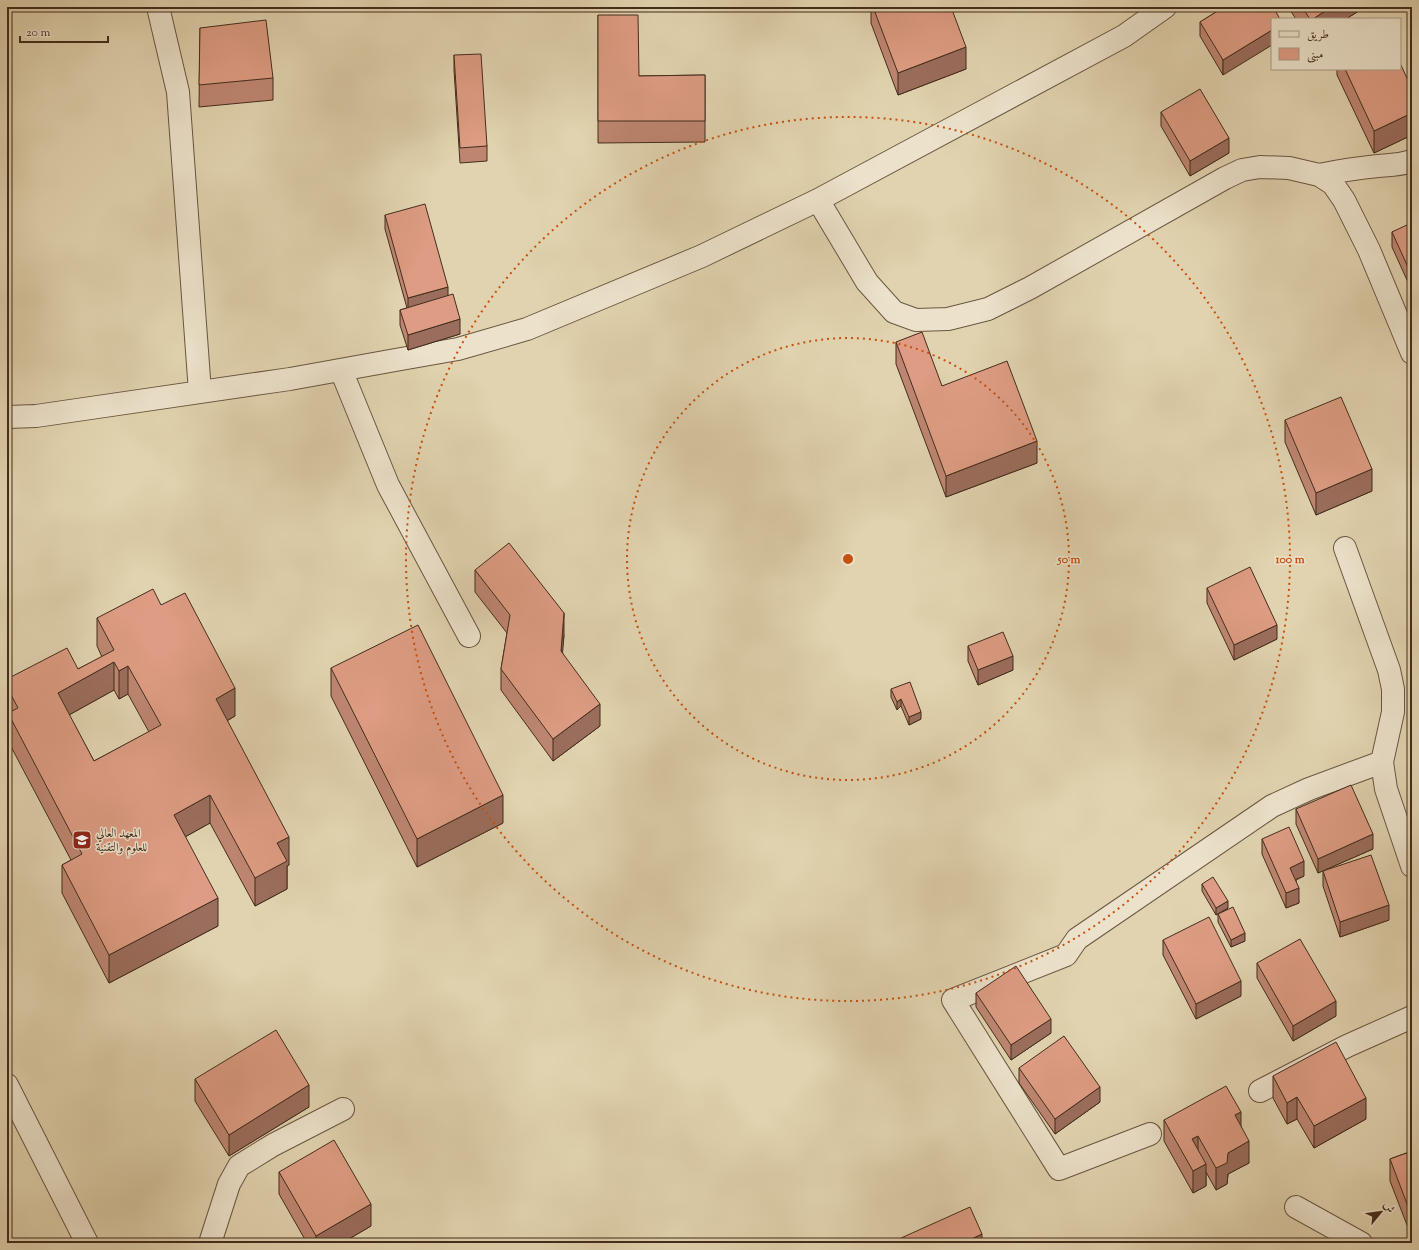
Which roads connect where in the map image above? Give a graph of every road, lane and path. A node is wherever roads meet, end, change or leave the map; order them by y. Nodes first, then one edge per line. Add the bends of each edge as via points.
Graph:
1 (158, 7) edge
2 (1165, 7) edge
3 (1412, 161) edge
4 (1319, 175) junction
5 (818, 200) junction
6 (1412, 353) edge
7 (341, 370) junction
8 (200, 392) junction
9 (7, 417) edge
10 (1345, 548) dead end
11 (470, 636) dead end
12 (1382, 762) junction
13 (1412, 866) edge
14 (1412, 1017) edge
15 (7, 1085) edge
16 (1260, 1091) dead end
17 (343, 1109) dead end
18 (1150, 1134) dead end
19 (1296, 1207) dead end
20 (87, 1243) edge
21 (210, 1243) edge
22 (1361, 1243) edge

1 - 8 street via 178,92
2 - 5 street via 1124,36
3 - 4 street
4 - 5 street via 1290,168 1260,167 1242,170 1030,288 988,309 948,319 916,320 894,312 867,282
4 - 6 street via 1333,184 1344,200 1369,250
5 - 7 street via 702,256 527,329 458,349
7 - 8 street
7 - 11 street via 388,486
8 - 9 street via 36,416
10 - 12 street via 1393,689 1393,712
12 - 13 street via 1386,789
12 - 18 street via 1309,789 1272,806 1077,939 1066,955 953,1000 1059,1169
14 - 16 street
15 - 20 street
17 - 21 street via 273,1145 239,1166 229,1184
19 - 22 street

